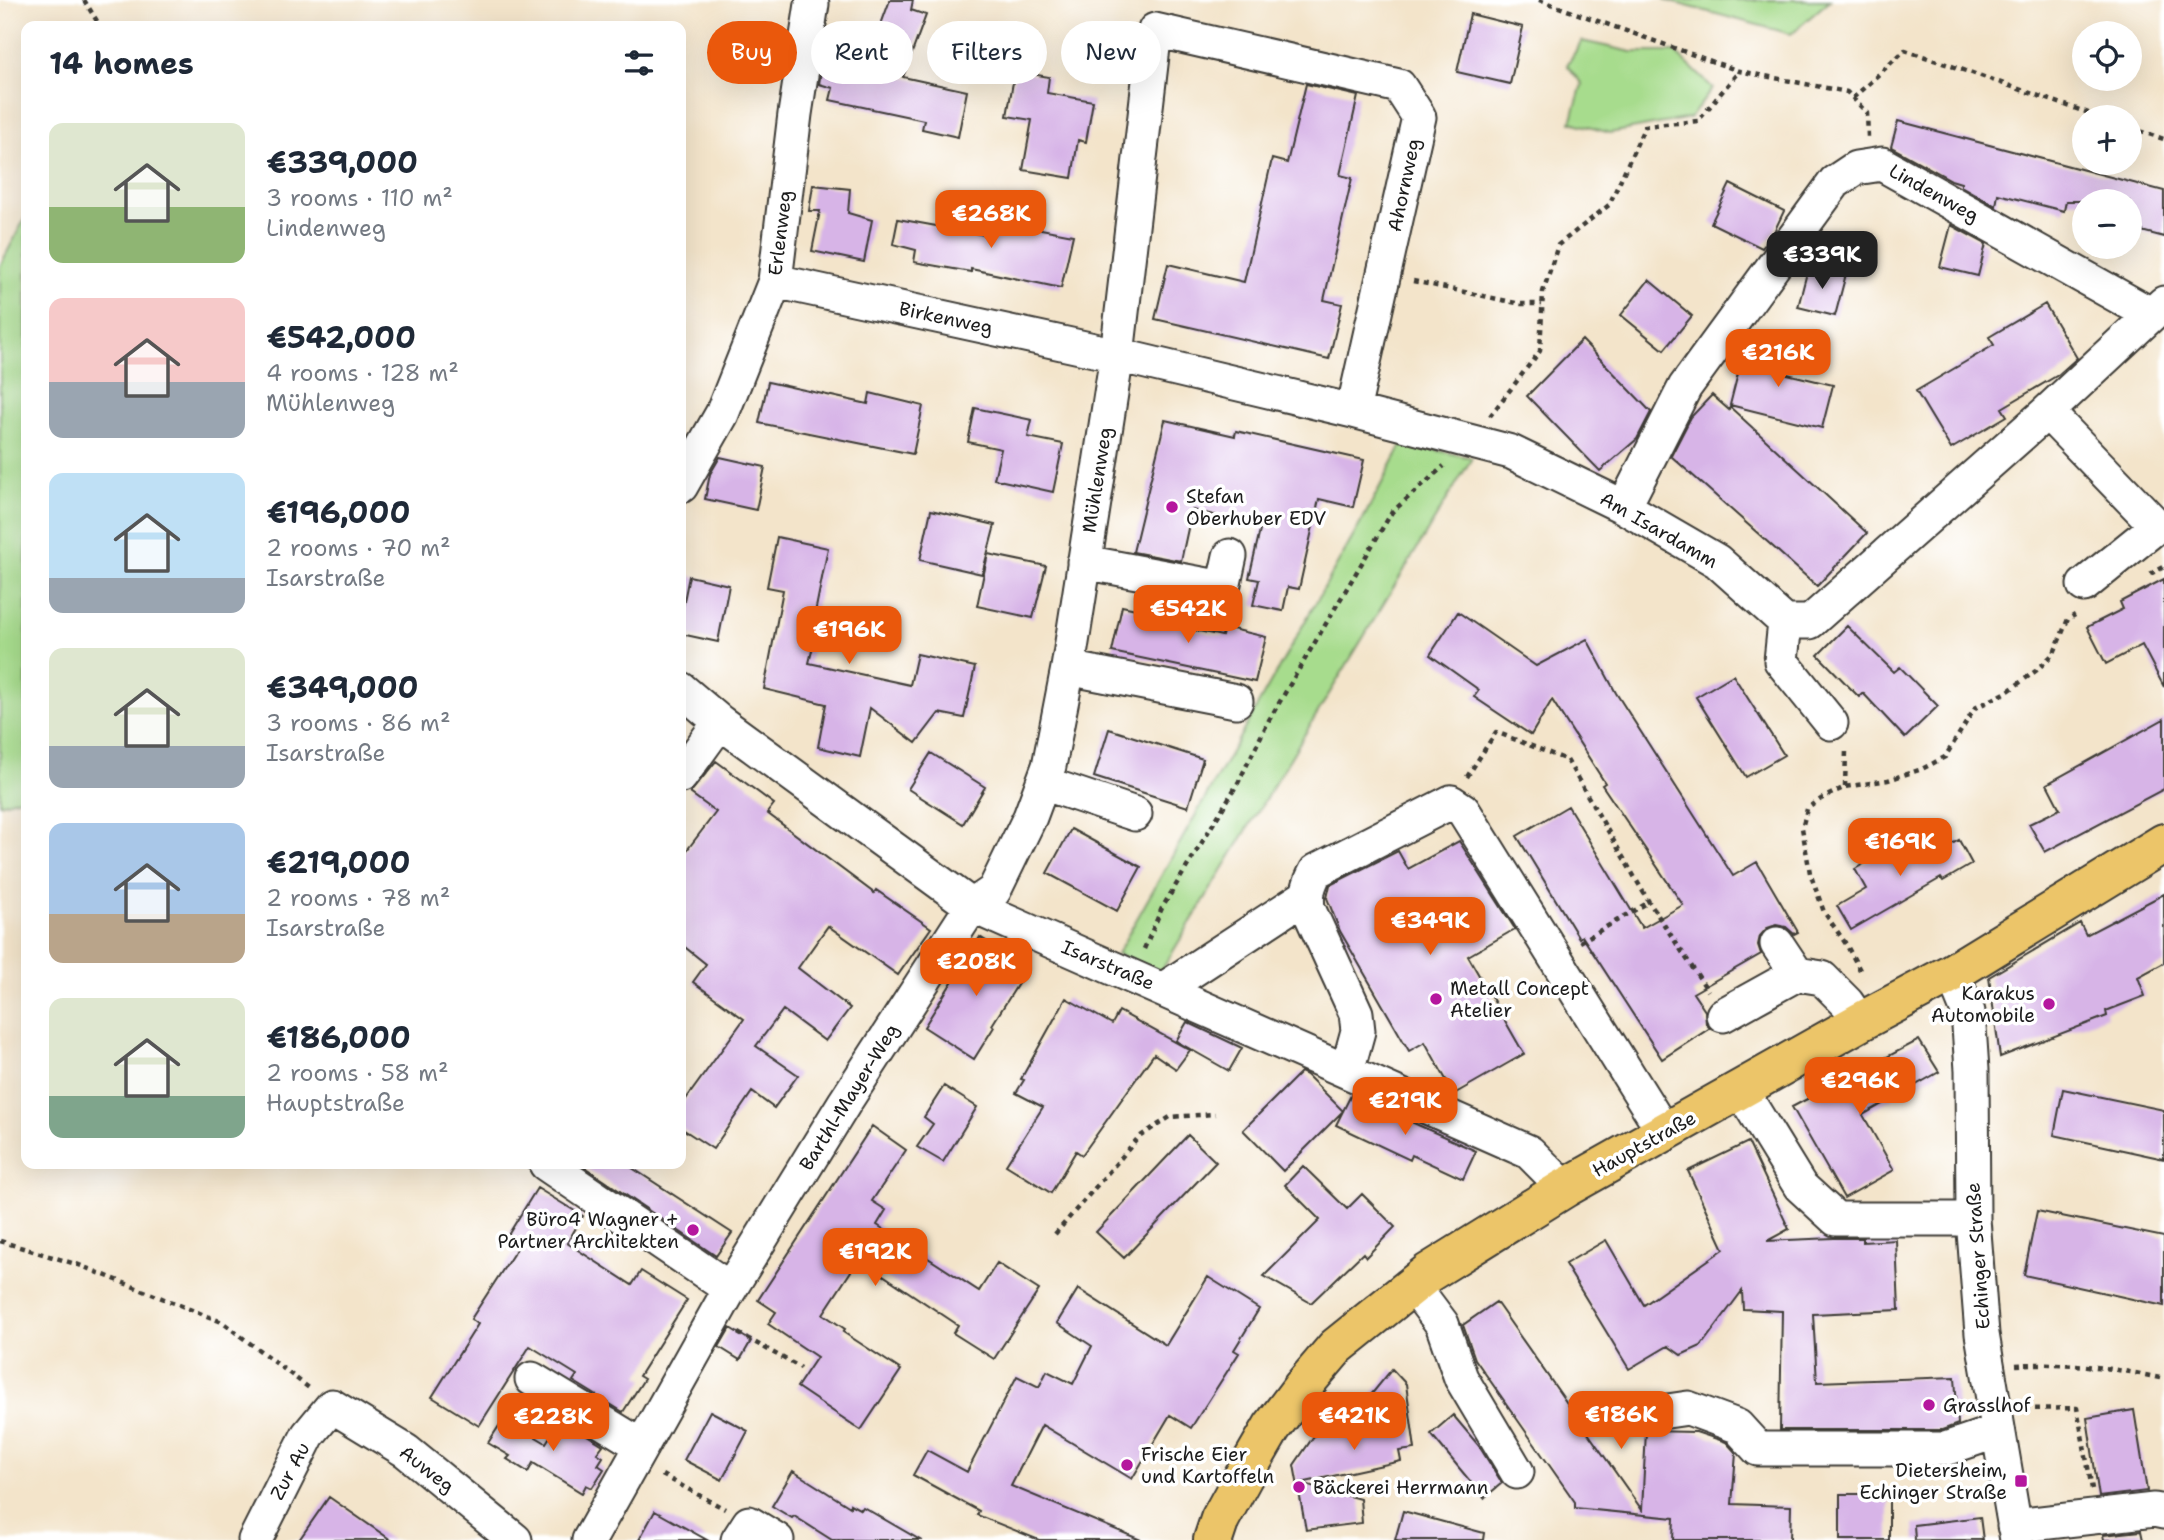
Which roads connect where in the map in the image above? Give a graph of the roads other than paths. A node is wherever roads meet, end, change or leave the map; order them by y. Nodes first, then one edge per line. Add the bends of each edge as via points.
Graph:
1 (812, 4) dead end
2 (1161, 32) edge
3 (1148, 84) edge
4 (775, 281) junction
5 (2157, 308) edge
6 (1117, 355) junction
7 (1353, 411) junction
8 (2047, 412) junction
9 (686, 477) edge
10 (1624, 507) junction
11 (1230, 556) dead end
12 (1084, 562) junction
13 (2082, 599) road end
14 (1785, 622) junction
15 (1068, 668) junction
16 (686, 693) edge
17 (1236, 701) dead end
18 (720, 722) junction
19 (1831, 723) dead end
20 (686, 769) edge
21 (1043, 783) junction
22 (1135, 814) dead end
23 (2164, 843) edge
24 (1306, 897) junction
25 (972, 906) junction
26 (1777, 944) dead end
27 (1952, 973) junction
28 (1797, 974) junction
29 (1164, 989) junction
30 (1723, 1015) road end
31 (1870, 1017) junction
32 (1347, 1070) junction
33 (1741, 1090) junction
34 (1664, 1132) junction
35 (553, 1169) edge
36 (1565, 1188) junction
37 (1973, 1219) junction
38 (1412, 1284) junction
39 (730, 1289) junction
40 (532, 1379) dead end
41 (332, 1406) joint
42 (1654, 1413) dead end
43 (1996, 1420) junction
44 (637, 1453) junction
45 (1517, 1472) dead end
46 (2164, 1511) edge
47 (744, 1531) edge
48 (2016, 1533) edge
49 (255, 1540) edge
50 (515, 1540) edge
51 (589, 1540) edge
52 (777, 1540) edge
53 (1213, 1540) edge

1 - 4 street, Erlenweg
2 - 7 street, Ahornweg via 1399,86 1419,117
3 - 6 street, Mühlenweg
4 - 6 street, Birkenweg
4 - 9 street, Erlenweg via 722,414
5 - 8 street
5 - 10 street, Lindenweg via 1882,164 1856,168 1835,182 1685,387
6 - 7 street, Am Isardamm
6 - 12 street, Mühlenweg
7 - 10 street, Am Isardamm via 1511,452
8 - 13 street via 2157,526
8 - 14 street via 1810,622
10 - 14 street, Am Isardamm via 1717,562
11 - 12 street via 1223,588
12 - 15 street, Mühlenweg
14 - 19 street via 1781,661
15 - 17 street
15 - 21 street, Mühlenweg
16 - 18 street, Isarstraße
18 - 20 street
18 - 25 street, Isarstraße
21 - 22 street
21 - 25 street, Mühlenweg via 994,891
23 - 27 main road, Hauptstraße
24 - 29 street
24 - 32 street via 1356,1013 1358,1031
24 - 34 street via 1316,871 1451,802 1463,810
25 - 29 street, Isarstraße
25 - 39 street, Barthl-Mayer-Weg
26 - 28 street
27 - 31 main road, Hauptstraße
27 - 37 street, Echinger Straße via 1968,1012
28 - 30 street
28 - 31 street via 1822,978 1847,1003
29 - 32 street, Isarstraße
31 - 33 main road, Hauptstraße
32 - 36 street, Isarstraße via 1529,1152
33 - 34 main road, Hauptstraße
33 - 37 street via 1800,1186 1836,1219
34 - 36 main road, Hauptstraße
35 - 39 street
36 - 38 main road, Hauptstraße
37 - 43 street, Echinger Straße via 1982,1334
38 - 45 street via 1441,1324 1461,1378
38 - 53 main road, Hauptstraße via 1336,1347 1303,1386 1242,1476
39 - 44 street, Barthl-Mayer-Weg
40 - 44 street
41 - 49 street, Zur Au via 308,1435
41 - 50 street, Auweg via 406,1451
42 - 43 street via 1688,1408 1737,1426 1758,1449 1945,1448
43 - 48 street, Echinger Straße
44 - 51 street, Barthl-Mayer-Weg
46 - 48 street via 2097,1517
47 - 52 street

